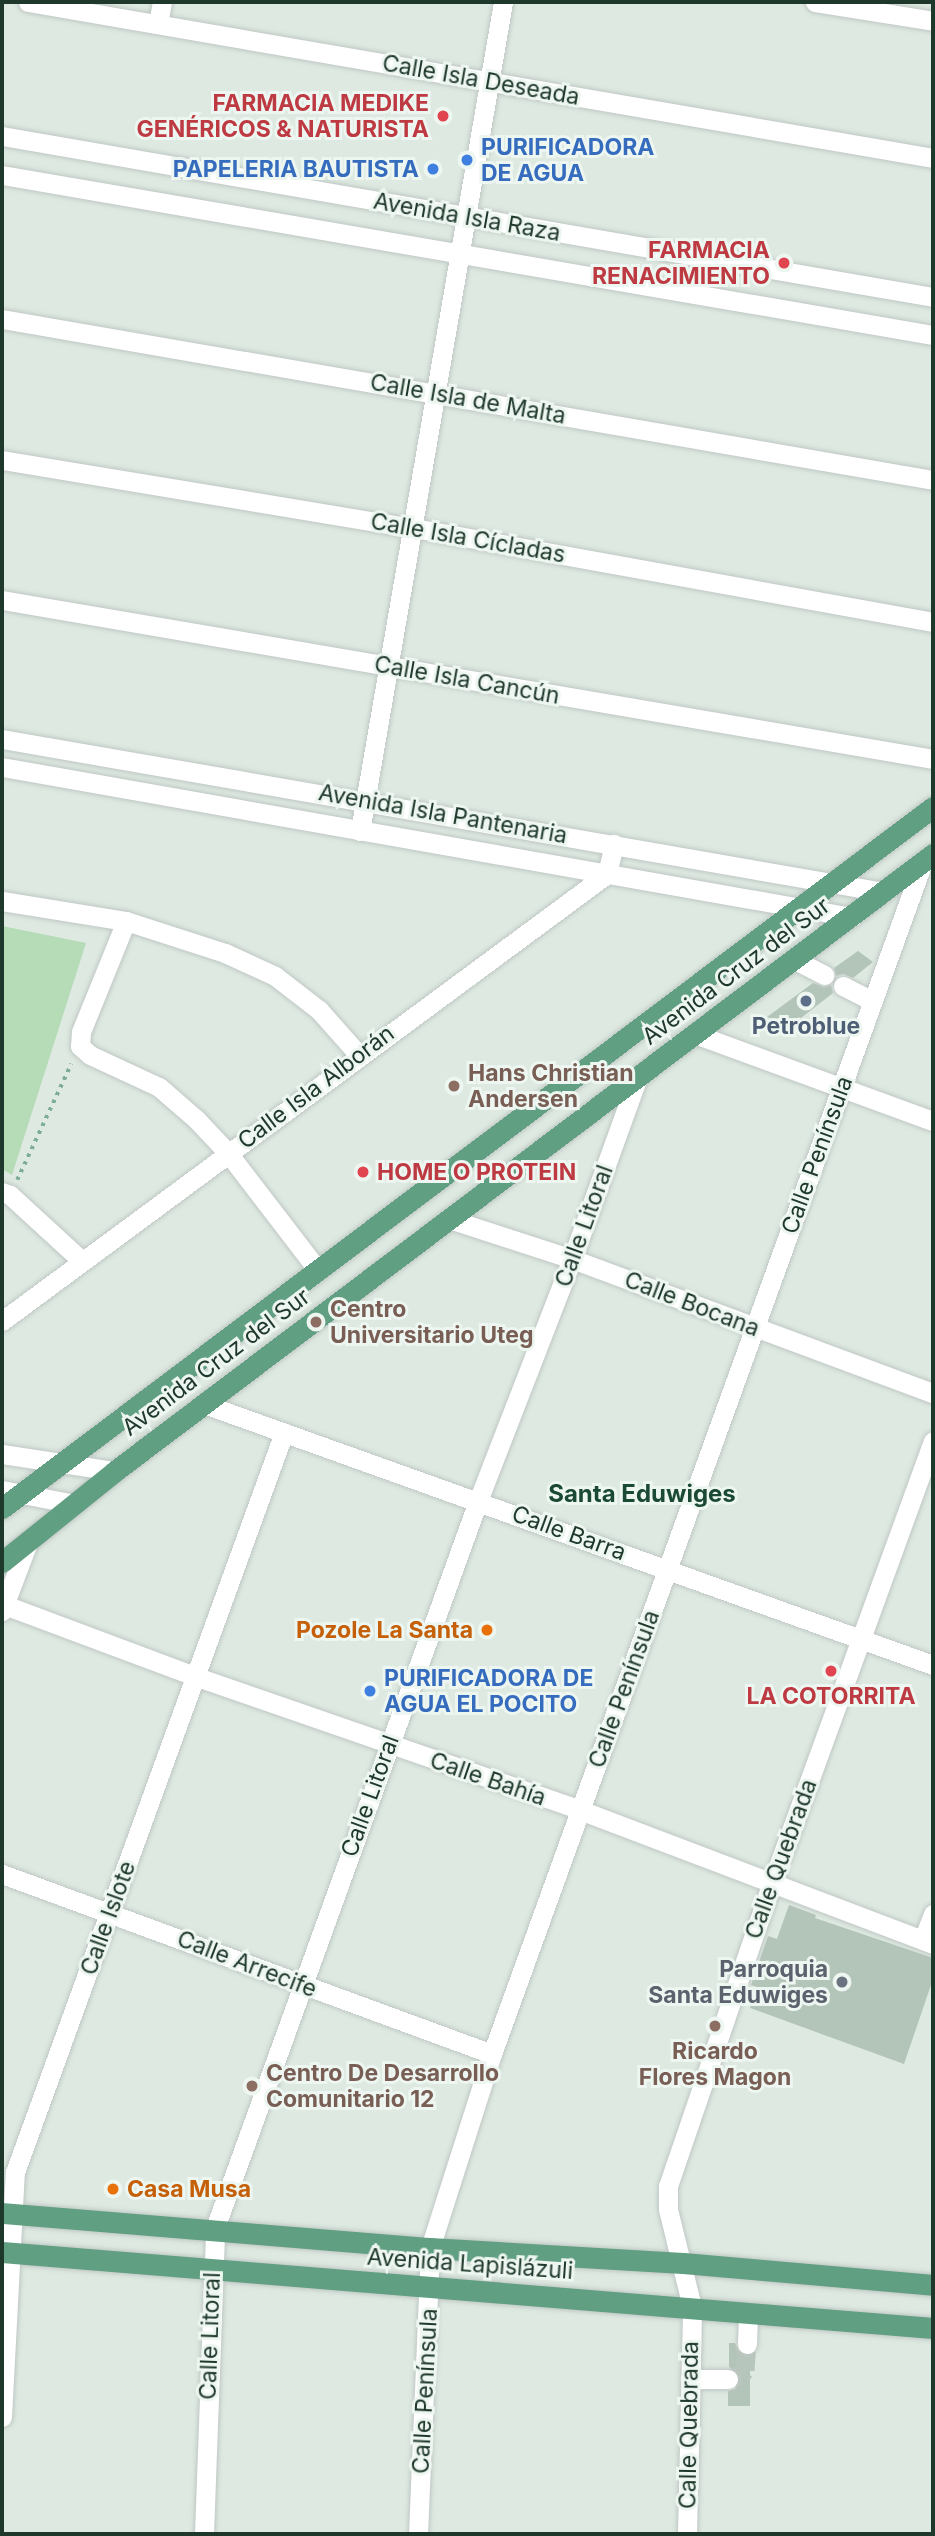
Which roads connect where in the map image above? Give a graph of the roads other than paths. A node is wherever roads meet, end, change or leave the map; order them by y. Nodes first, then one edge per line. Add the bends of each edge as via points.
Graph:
1 (28, 2) edge
2 (162, 2) edge
3 (503, 2) edge
4 (825, 3) edge
5 (933, 22) edge
6 (158, 24) junction
7 (490, 81) junction
8 (2, 136) edge
9 (933, 159) edge
10 (2, 175) edge
11 (467, 218) junction
12 (460, 254) junction
13 (933, 297) edge
14 (2, 319) edge
15 (933, 335) edge
16 (437, 393) junction
17 (2, 460) edge
18 (933, 480) edge
19 (414, 528) junction
20 (2, 600) edge
21 (933, 622) edge
22 (388, 667) junction
23 (2, 739) edge
24 (933, 760) edge
25 (2, 767) edge
26 (365, 800) junction
27 (933, 807) edge
28 (360, 831) junction
29 (614, 844) junction
30 (928, 858) edge
31 (607, 874) junction
32 (831, 883) junction
33 (883, 892) junction
34 (2, 901) edge
35 (800, 906) junction
36 (852, 917) junction
37 (126, 921) junction
38 (795, 960) junction
39 (824, 975) dead end
40 (843, 986) dead end
41 (872, 1001) junction
42 (695, 1034) junction
43 (359, 1055) junction
44 (637, 1079) junction
45 (841, 1086) junction
46 (933, 1121) edge
47 (228, 1153) junction
48 (6, 1194) edge
49 (449, 1219) junction
50 (572, 1259) junction
51 (82, 1261) junction
52 (317, 1269) junction
53 (2, 1321) edge
54 (754, 1328) junction
55 (933, 1393) edge
56 (204, 1404) junction
57 (284, 1432) junction
58 (933, 1441) edge
59 (2, 1454) edge
60 (60, 1463) junction
61 (115, 1471) junction
62 (10, 1492) edge
63 (478, 1501) junction
64 (74, 1504) junction
65 (2, 1508) edge
66 (29, 1540) junction
67 (2, 1562) edge
68 (668, 1568) junction
69 (3, 1606) edge
70 (861, 1638) junction
71 (933, 1665) edge
72 (197, 1677) junction
73 (389, 1745) junction
74 (580, 1810) junction
75 (2, 1874) edge
76 (772, 1883) junction
77 (110, 1912) junction
78 (933, 1914) edge
79 (928, 1942) edge
80 (301, 1986) junction
81 (492, 2054) junction
82 (6, 2213) edge
83 (215, 2228) junction
84 (430, 2248) junction
85 (5, 2252) edge
86 (683, 2263) junction
87 (212, 2269) junction
88 (933, 2285) edge
89 (429, 2288) junction
90 (692, 2307) junction
91 (748, 2312) junction
92 (933, 2328) edge
93 (747, 2344) tunnel mouth
94 (690, 2379) junction
95 (728, 2379) dead end
96 (2, 2417) edge
97 (204, 2534) edge
98 (418, 2534) edge
99 (687, 2534) edge

1 - 6 street, Calle Isla Deseada
2 - 6 street
3 - 7 street
4 - 5 street
6 - 7 street, Calle Isla Deseada
7 - 9 street, Calle Isla Deseada
7 - 11 street
8 - 11 street, Avenida Isla Raza
10 - 12 street, Avenida Isla Raza
11 - 12 street
11 - 13 street, Avenida Isla Raza
12 - 15 street, Avenida Isla Raza
12 - 16 street
14 - 16 street, Calle Isla de Malta
16 - 18 street, Calle Isla de Malta
16 - 19 street
17 - 19 street, Calle Isla Cícladas
19 - 21 street, Calle Isla Cícladas
19 - 22 street
20 - 22 street, Calle Isla Cancún
22 - 24 street, Calle Isla Cancún
22 - 26 street
23 - 26 street, Avenida Isla Pantenaria
25 - 28 street, Avenida Isla Pantenaria
26 - 28 street
26 - 29 street, Avenida Isla Pantenaria
27 - 32 main road, Avenida Cruz del Sur
28 - 31 street, Avenida Isla Pantenaria
29 - 31 street
29 - 32 street, Avenida Isla Pantenaria
30 - 33 main road, Avenida Cruz del Sur
30 - 41 street, Calle Península
31 - 35 street, Avenida Isla Pantenaria
31 - 43 street, Calle Isla Alborán
32 - 33 street, Avenida Isla Pantenaria
32 - 35 main road, Avenida Cruz del Sur
33 - 36 main road, Avenida Cruz del Sur
34 - 37 street
35 - 36 street, Avenida Isla Pantenaria
35 - 52 main road, Avenida Cruz del Sur
36 - 38 main road, Avenida Cruz del Sur
37 - 43 street via 225,953 275,976 319,1010
37 - 47 street via 81,1032 80,1046 159,1087
38 - 39 street
38 - 42 main road, Avenida Cruz del Sur
40 - 41 street
41 - 45 street, Calle Península
42 - 44 main road, Avenida Cruz del Sur
42 - 45 street
43 - 47 street, Calle Isla Alborán
44 - 49 main road, Avenida Cruz del Sur
44 - 50 street, Calle Litoral
45 - 46 street
45 - 54 street, Calle Península
47 - 51 street, Calle Isla Alborán
47 - 52 street
48 - 51 street
49 - 50 street, Calle Bocana
49 - 56 main road, Avenida Cruz del Sur
50 - 54 street, Calle Bocana
50 - 63 street, Calle Litoral
51 - 53 street, Calle Isla Alborán
52 - 60 main road, Avenida Cruz del Sur
54 - 55 street, Calle Bocana
54 - 68 street, Calle Península
56 - 57 street, Calle Barra
56 - 61 main road, Avenida Cruz del Sur
57 - 63 street, Calle Barra
57 - 72 street, Calle Islote
58 - 70 street, Calle Quebrada
59 - 60 street
60 - 61 street
60 - 62 main road, Avenida Cruz del Sur
61 - 64 main road, Avenida Cruz del Sur
62 - 64 street
62 - 65 main road, Avenida Cruz del Sur
63 - 68 street, Calle Barra
63 - 73 street, Calle Litoral
64 - 66 main road, Avenida Cruz del Sur
66 - 67 main road, Avenida Cruz del Sur
66 - 69 street
68 - 70 street, Calle Barra
68 - 74 street, Calle Península
69 - 72 street, Calle Bahía
70 - 71 street, Calle Barra
70 - 76 street, Calle Quebrada
72 - 73 street, Calle Bahía
72 - 77 street, Calle Islote
73 - 74 street, Calle Bahía
73 - 80 street, Calle Litoral
74 - 76 street, Calle Bahía
74 - 81 street, Calle Península
75 - 77 street, Calle Arrecife
76 - 79 street, Calle Bahía
76 - 86 street, Calle Quebrada via 668,2186 668,2209
77 - 80 street, Calle Arrecife
77 - 82 street, Calle Islote via 15,2172
78 - 79 street
80 - 81 street, Calle Arrecife
80 - 83 street, Calle Litoral
81 - 84 street, Calle Península
82 - 83 main road, Avenida Lapislázuli
82 - 85 street, Calle Islote
83 - 84 main road, Avenida Lapislázuli
83 - 87 street, Calle Litoral
84 - 86 main road, Avenida Lapislázuli
84 - 89 street, Calle Península
85 - 87 main road, Avenida Lapislázuli
85 - 96 street, Calle Islote
86 - 88 main road, Avenida Lapislázuli
86 - 90 street, Calle Quebrada
87 - 89 main road, Avenida Lapislázuli
87 - 97 street, Calle Litoral
89 - 90 main road, Avenida Lapislázuli
89 - 98 street, Calle Península
90 - 91 main road, Avenida Lapislázuli
90 - 94 street, Calle Quebrada
91 - 92 main road, Avenida Lapislázuli
91 - 93 street
94 - 95 street
94 - 99 street, Calle Quebrada

